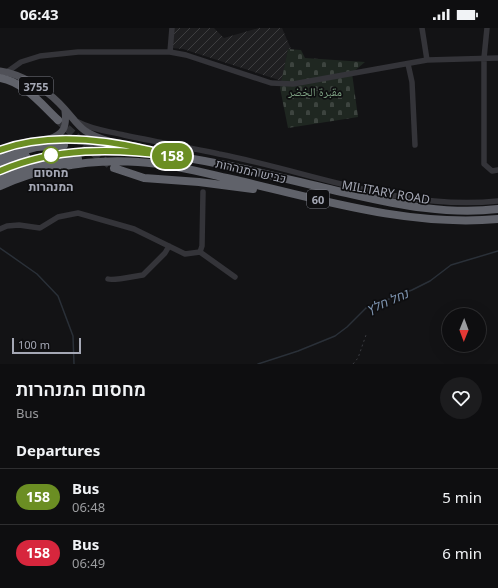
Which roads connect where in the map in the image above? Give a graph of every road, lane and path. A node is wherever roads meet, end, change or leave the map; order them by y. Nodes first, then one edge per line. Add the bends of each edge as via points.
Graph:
1 (172, 28) edge
2 (422, 28) edge
3 (487, 28) edge
4 (170, 52) junction
5 (484, 58) junction
6 (498, 58) edge
7 (427, 60) junction
8 (408, 64) junction
9 (4, 71) edge
10 (0, 78) edge
11 (67, 113) junction
12 (58, 120) tunnel mouth
13 (46, 140) junction
14 (414, 145) dead end
15 (142, 148) junction
16 (0, 150) edge
17 (172, 156) junction
18 (0, 157) edge
19 (139, 162) junction
20 (0, 164) edge
21 (114, 168) tunnel mouth
22 (498, 170) edge
23 (0, 171) edge
24 (0, 178) edge
25 (0, 186) edge
26 (203, 192) dead end
27 (309, 197) junction
28 (498, 201) edge
29 (498, 210) edge
30 (498, 219) edge
31 (0, 229) edge
32 (169, 246) junction
33 (200, 252) junction
34 (235, 277) dead end
35 (108, 279) dead end
36 (366, 335) dead end
37 (353, 364) edge

1 - 4 street
2 - 7 street
3 - 5 street
4 - 8 street via 279,84 293,84
4 - 9 street via 55,54 30,58
5 - 6 street
5 - 7 street
5 - 22 street via 484,164 492,171
7 - 8 street
8 - 14 street via 412,82
9 - 11 main road, 3755 via 48,93
10 - 12 highway via 24,88
11 - 13 main road via 64,130
11 - 15 main road, 3755 via 90,135
11 - 28 street, MILITARY ROAD via 76,122 100,131 221,154 354,188 432,201
13 - 15 highway, 60 via 95,141
13 - 16 highway, 60 via 20,142
15 - 17 highway, 60
15 - 18 highway, 60 via 86,143 18,151
15 - 20 highway, 60 via 67,148 32,154
17 - 23 highway, 60 via 129,151 73,152 28,160
17 - 29 highway, כביש המנהרות / 60 via 409,206 464,211
19 - 24 highway, 60 via 102,159 59,160 33,165
19 - 25 highway, כביש המנהרות / 60 via 74,164 20,177
19 - 27 highway, כביש המנהרות / 60 via 197,171
21 - 27 highway via 144,178 200,182
26 - 33 street
27 - 30 highway, כביש המנהרות / 60 via 419,217
31 - 32 street via 19,225 40,228 58,217 78,212 134,229
32 - 33 street via 185,254
32 - 35 street via 143,275 132,275 113,281
33 - 34 street
36 - 37 path via 358,358

